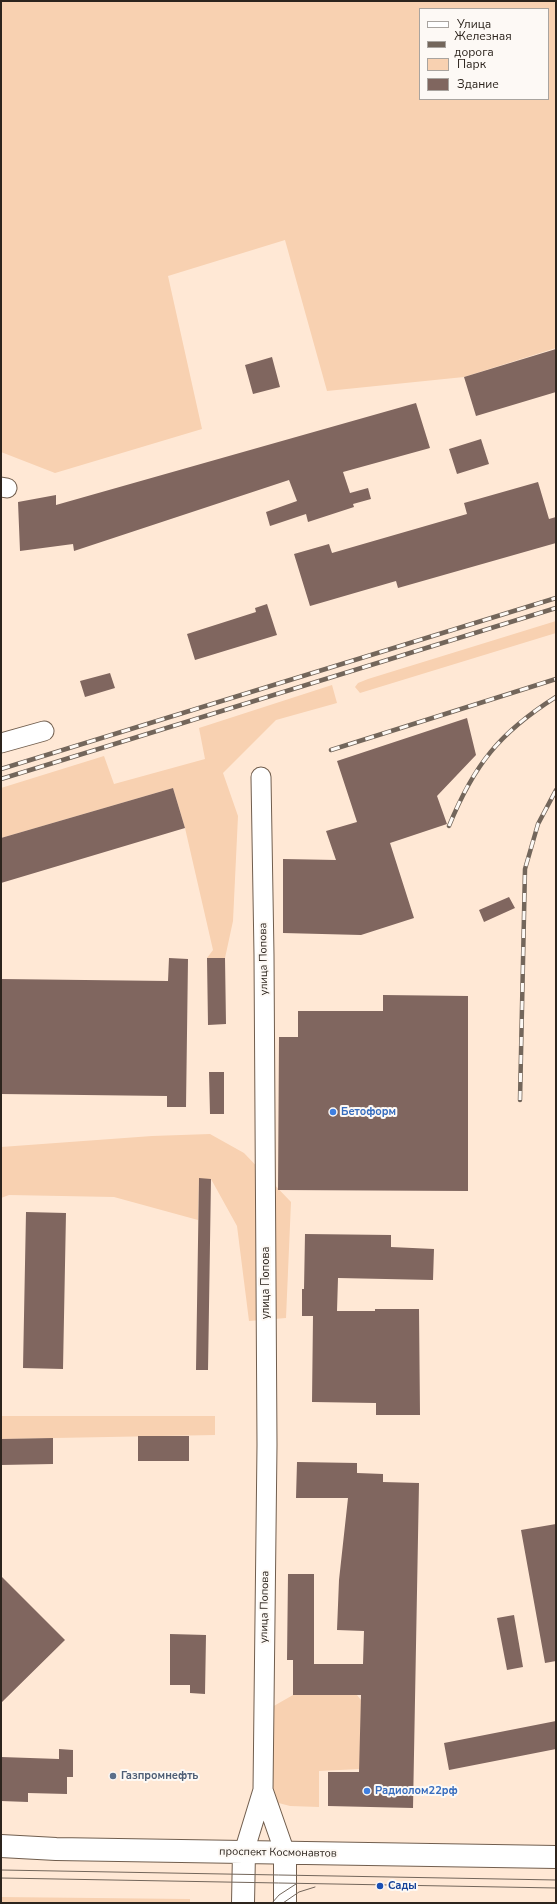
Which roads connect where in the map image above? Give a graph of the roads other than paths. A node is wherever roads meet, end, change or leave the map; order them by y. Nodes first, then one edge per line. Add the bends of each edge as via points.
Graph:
1 (44, 731) dead end
2 (1, 743) edge
3 (261, 777) dead end
4 (263, 1790) junction
5 (1, 1846) edge
6 (244, 1852) junction
7 (285, 1853) junction
8 (556, 1857) edge
9 (243, 1903) edge
10 (285, 1903) edge

1 - 2 street
3 - 4 street, улица Попова via 267,1445
4 - 6 street, улица Попова
4 - 7 street, улица Попова
5 - 6 main road, проспект Космонавтов
6 - 7 main road, проспект Космонавтов
6 - 9 main road, улица Попова
7 - 8 main road, проспект Космонавтов
7 - 10 main road, улица Попова

